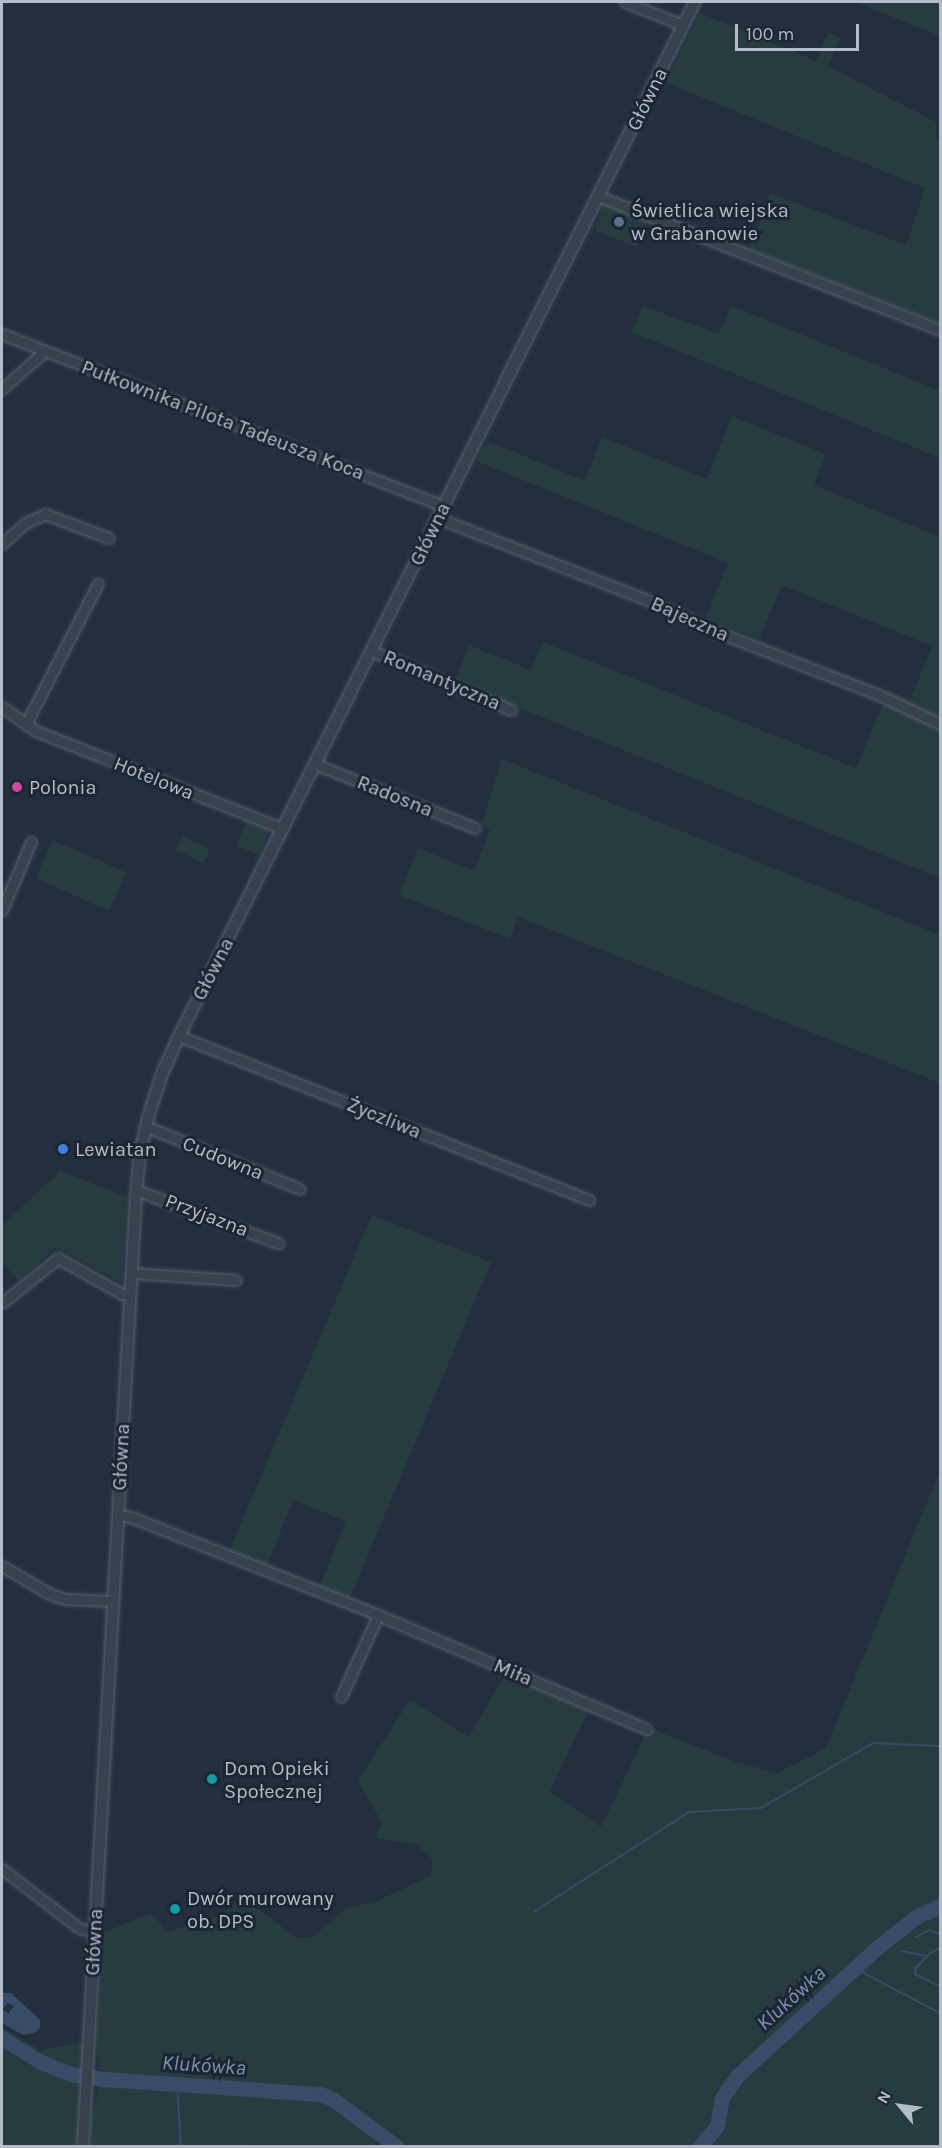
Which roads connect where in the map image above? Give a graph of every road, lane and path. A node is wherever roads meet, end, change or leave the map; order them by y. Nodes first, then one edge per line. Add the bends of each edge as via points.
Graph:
1 (625, 2) edge
2 (695, 2) edge
3 (683, 25) junction
4 (598, 196) junction
5 (940, 330) edge
6 (2, 334) edge
7 (45, 351) junction
8 (2, 389) edge
9 (444, 506) junction
10 (438, 518) junction
11 (109, 538) dead end
12 (2, 544) edge
13 (98, 583) dead end
14 (372, 651) junction
15 (2, 707) edge
16 (511, 710) dead end
17 (26, 724) junction
18 (940, 724) edge
19 (315, 764) junction
20 (475, 828) dead end
21 (283, 829) junction
22 (31, 842) dead end
23 (2, 910) edge
24 (179, 1036) junction
25 (145, 1126) junction
26 (136, 1190) junction
27 (300, 1190) dead end
28 (589, 1200) dead end
29 (278, 1243) dead end
30 (132, 1273) junction
31 (236, 1280) dead end
32 (130, 1295) junction
33 (2, 1303) edge
34 (118, 1515) junction
35 (2, 1566) edge
36 (113, 1601) junction
37 (378, 1615) junction
38 (341, 1697) dead end
39 (647, 1729) dead end
40 (2, 1869) edge
41 (95, 1933) junction
42 (83, 2146) edge

1 - 3 street
2 - 3 street, Główna
3 - 4 street, Główna
4 - 5 street
4 - 9 street, Główna
6 - 7 street, Pułkownika Pilota Tadeusza Koca
7 - 8 street
7 - 9 street, Pułkownika Pilota Tadeusza Koca
9 - 10 street, Główna
10 - 14 street, Główna
10 - 18 street, Bajeczna via 879,694
11 - 12 street via 45,514 25,523
13 - 17 street
14 - 16 street, Romantyczna
14 - 19 street, Główna
15 - 17 street, Hotelowa
17 - 21 street, Hotelowa
19 - 20 street, Radosna
19 - 21 street, Główna
21 - 24 street, Główna
22 - 23 street
24 - 25 street, Główna
24 - 28 street, Życzliwa
25 - 26 street, Główna
25 - 27 street, Cudowna
26 - 29 street, Przyjazna
26 - 30 street, Główna
30 - 31 street
30 - 32 street, Główna
32 - 33 street via 58,1258
32 - 34 street, Główna
34 - 36 street, Główna
34 - 37 street, Miła
35 - 36 street via 57,1597
36 - 41 street, Główna
37 - 38 street
37 - 39 street, Miła
40 - 41 street via 79,1928
41 - 42 street, Główna

